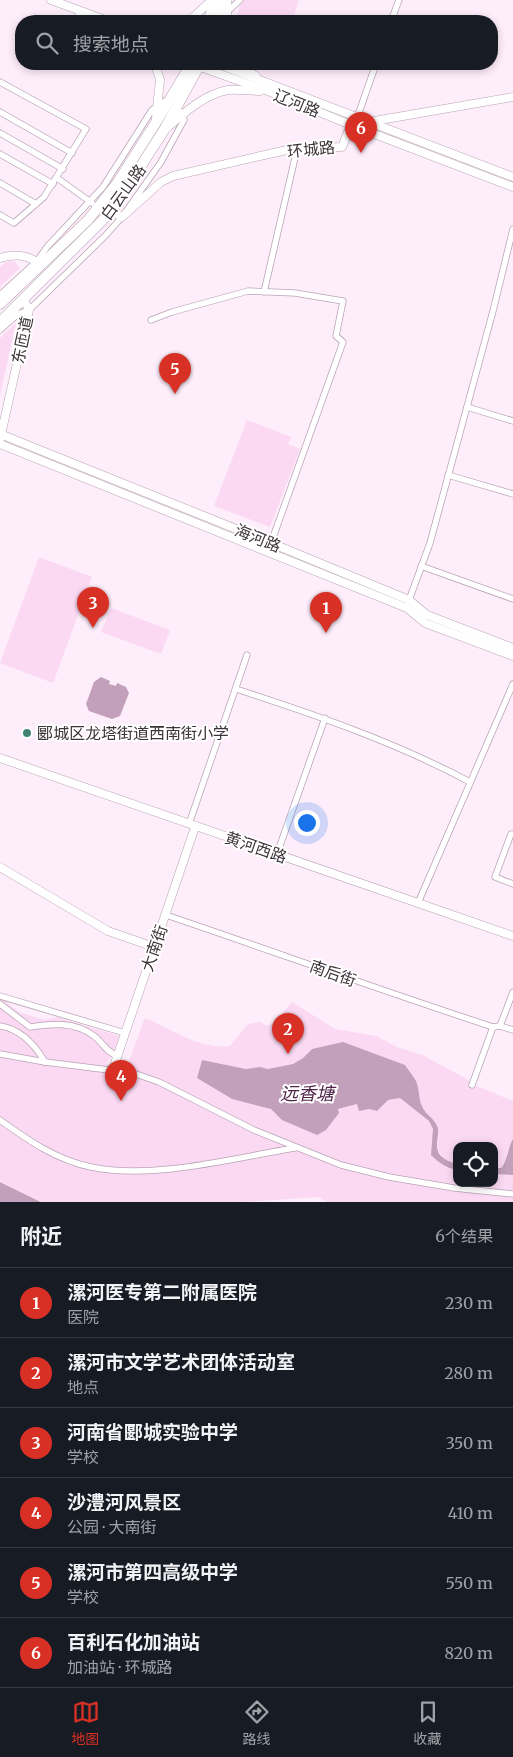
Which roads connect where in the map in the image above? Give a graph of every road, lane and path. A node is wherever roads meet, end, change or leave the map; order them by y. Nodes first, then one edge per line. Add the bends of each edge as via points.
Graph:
1 (43, 0) edge
2 (51, 0) edge
3 (226, 0) edge
4 (240, 0) edge
5 (399, 0) edge
6 (211, 1) edge
7 (78, 15) edge
8 (92, 15) edge
9 (195, 15) edge
10 (217, 15) edge
11 (219, 15) edge
12 (222, 15) edge
13 (394, 15) edge
14 (157, 70) edge
15 (193, 70) edge
16 (214, 70) edge
17 (231, 70) edge
18 (248, 70) edge
19 (374, 70) edge
20 (0, 82) edge
21 (270, 88) junction
22 (513, 97) edge
23 (177, 99) junction
24 (158, 105) junction
25 (0, 112) edge
26 (183, 114) junction
27 (357, 118) junction
28 (369, 122) junction
29 (155, 124) junction
30 (351, 125) junction
31 (164, 130) junction
32 (0, 133) edge
33 (297, 149) junction
34 (72, 153) junction
35 (0, 154) edge
36 (63, 168) junction
37 (57, 178) junction
38 (513, 178) edge
39 (0, 183) edge
40 (53, 184) junction
41 (513, 187) edge
42 (36, 204) junction
43 (94, 204) junction
44 (117, 214) junction
45 (0, 215) edge
46 (513, 229) edge
47 (0, 258) edge
48 (39, 263) junction
49 (264, 292) junction
50 (0, 295) edge
51 (24, 300) junction
52 (0, 304) edge
53 (29, 310) junction
54 (151, 320) dead end
55 (0, 322) edge
56 (0, 330) edge
57 (467, 408) junction
58 (513, 421) edge
59 (0, 438) edge
60 (448, 475) junction
61 (513, 494) edge
62 (271, 543) junction
63 (421, 566) junction
64 (513, 599) edge
65 (408, 604) junction
66 (513, 648) edge
67 (247, 655) dead end
68 (513, 656) edge
69 (513, 684) edge
70 (236, 689) junction
71 (325, 718) junction
72 (0, 758) edge
73 (470, 782) junction
74 (192, 825) junction
75 (513, 834) edge
76 (276, 854) junction
77 (0, 867) edge
78 (513, 884) edge
79 (418, 903) junction
80 (166, 915) junction
81 (512, 935) edge
82 (154, 947) junction
83 (513, 992) edge
84 (0, 996) edge
85 (0, 1004) edge
86 (0, 1026) edge
87 (500, 1026) junction
88 (493, 1027) junction
89 (513, 1030) edge
90 (125, 1033) junction
91 (0, 1054) edge
92 (118, 1056) junction
93 (45, 1062) junction
94 (113, 1069) junction
95 (472, 1085) dead end
96 (0, 1120) edge
97 (295, 1148) junction
98 (513, 1194) edge

1 - 7 street
2 - 8 street
3 - 11 highway
4 - 12 street
5 - 13 street
6 - 9 street
6 - 10 highway
14 - 24 street via 160,80
15 - 23 highway, 白云山路
16 - 21 street, 辽河路
17 - 21 street, 辽河路
18 - 21 street
19 - 27 street
20 - 34 street via 86,129
21 - 26 street via 228,90 210,96
21 - 27 street, 辽河路
21 - 30 street, 辽河路
22 - 28 street, 环城路
23 - 24 street
23 - 26 street
23 - 29 highway, 白云山路
23 - 31 highway, 白云山路
24 - 29 street
24 - 43 street
25 - 34 street
26 - 31 street
26 - 44 street via 184,120 161,162
27 - 28 street, 辽河路
28 - 30 street, 环城路
28 - 38 street, 辽河路
29 - 43 highway, 白云山路 via 118,182
30 - 33 street, 环城路 via 342,147
30 - 41 street, 辽河路
31 - 44 highway, 白云山路
32 - 36 street
33 - 44 street, 环城路 via 172,176
33 - 49 street
34 - 36 street
35 - 40 street
36 - 37 street
37 - 40 street
37 - 43 street
39 - 42 street
40 - 42 street
42 - 45 street via 14,223
43 - 48 highway, 白云山路 via 88,220
44 - 51 highway, 白云山路
44 - 53 street via 105,236
46 - 57 street
47 - 48 street via 15,254
48 - 50 street
48 - 52 highway, 白云山路
49 - 54 street via 248,291
49 - 62 street via 295,293 343,301 336,336 343,342
51 - 53 street, 东匝道
51 - 55 highway, 白云山路
53 - 56 street via 18,314
53 - 59 street, 东匝道
57 - 58 street
57 - 60 street
59 - 62 street, 海河路
59 - 65 street, 海河路
60 - 61 street
60 - 63 street
62 - 65 street, 海河路
63 - 64 street
63 - 65 street
65 - 66 street, 海河路 via 427,615
65 - 68 street, 海河路 via 425,623
67 - 70 street
69 - 73 street
70 - 71 street
70 - 74 street
71 - 73 street via 429,760
71 - 76 street
72 - 74 street, 黄河西路
73 - 79 street
74 - 76 street, 黄河西路
74 - 80 street, 大南街
75 - 78 street via 495,877
76 - 79 street, 黄河西路
77 - 82 street via 108,932
79 - 81 street, 黄河西路
80 - 82 street, 大南街
80 - 88 street, 南后街
82 - 90 street, 大南街
83 - 87 street
84 - 90 street
85 - 92 street via 30,1026 59,1023 82,1029 111,1054
86 - 93 street via 20,1034 36,1047
87 - 88 street, 南后街
87 - 89 street
88 - 95 street
90 - 92 street, 大南街
91 - 93 street
92 - 94 street, 大南街
93 - 94 street
94 - 97 street via 159,1082
96 - 97 street via 39,1148 89,1166 108,1169 186,1166
97 - 98 street via 331,1162 389,1177

